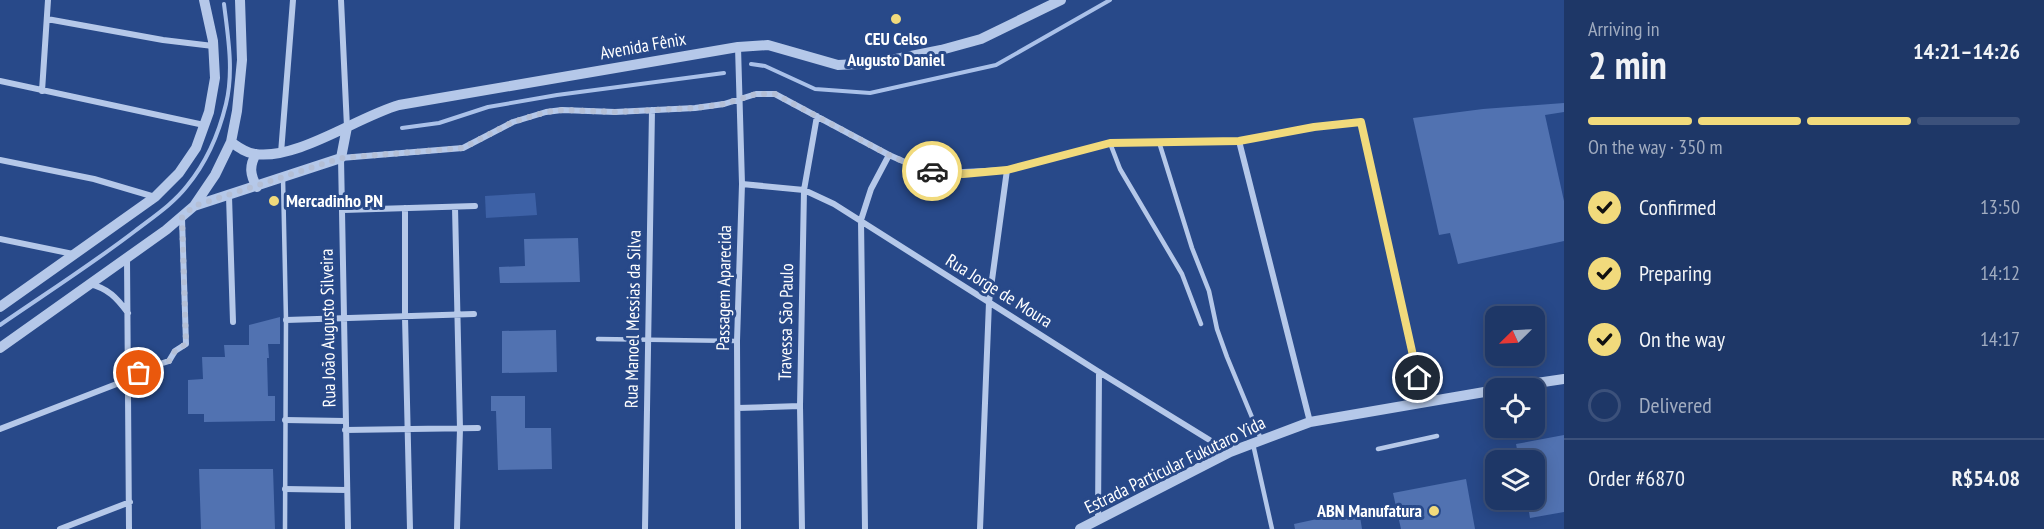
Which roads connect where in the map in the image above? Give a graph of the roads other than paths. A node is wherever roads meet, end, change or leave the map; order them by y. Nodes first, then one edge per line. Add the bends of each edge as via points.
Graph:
1 (48, 0) edge
2 (204, 0) edge
3 (240, 0) edge
4 (293, 0) edge
5 (341, 0) edge
6 (1061, 0) edge
7 (47, 19) junction
8 (213, 46) junction
9 (738, 47) junction
10 (0, 81) edge
11 (42, 91) junction
12 (739, 99) junction
13 (652, 110) junction
14 (817, 116) junction
15 (204, 125) junction
16 (347, 127) junction
17 (1239, 141) junction
18 (231, 142) junction
19 (1158, 142) junction
20 (1110, 143) junction
21 (281, 153) junction
22 (256, 154) junction
23 (889, 155) junction
24 (341, 158) junction
25 (0, 160) edge
26 (1007, 170) junction
27 (283, 178) junction
28 (742, 184) junction
29 (257, 186) junction
30 (804, 190) junction
31 (229, 195) junction
32 (155, 197) junction
33 (194, 206) junction
34 (475, 206) dead end
35 (455, 207) junction
36 (405, 208) junction
37 (343, 210) junction
38 (182, 217) junction
39 (861, 220) junction
40 (0, 239) edge
41 (76, 255) junction
42 (127, 258) junction
43 (89, 284) junction
44 (989, 302) junction
45 (0, 307) edge
46 (128, 313) junction
47 (474, 314) dead end
48 (457, 316) junction
49 (405, 317) junction
50 (344, 319) junction
51 (286, 320) junction
52 (233, 322) dead end
53 (1201, 324) dead end
54 (598, 339) dead end
55 (648, 339) junction
56 (737, 341) junction
57 (0, 348) edge
58 (1099, 372) junction
59 (1564, 379) edge
60 (127, 380) junction
61 (1545, 382) edge
62 (1485, 392) edge
63 (1423, 402) junction
64 (800, 406) junction
65 (738, 408) junction
66 (285, 420) junction
67 (345, 420) junction
68 (1310, 422) junction
69 (478, 428) dead end
70 (0, 429) edge
71 (408, 429) junction
72 (460, 429) junction
73 (345, 430) junction
74 (1437, 436) dead end
75 (1257, 441) junction
76 (1378, 449) dead end
77 (1230, 452) junction
78 (285, 489) junction
79 (347, 490) junction
80 (130, 502) junction
81 (1098, 519) junction
82 (60, 529) edge
83 (129, 529) edge
84 (285, 529) edge
85 (348, 529) edge
86 (410, 529) edge
87 (457, 529) edge
88 (645, 529) edge
89 (738, 529) edge
90 (802, 529) edge
91 (865, 529) edge
92 (980, 529) edge
93 (1080, 529) edge
94 (1272, 529) edge

1 - 7 street
2 - 8 street
3 - 18 street via 242,60
4 - 21 street
5 - 16 street
6 - 9 street, Avenida Fênix via 981,39 876,63 838,65 768,45
7 - 8 street
7 - 11 street
8 - 15 street via 215,78
9 - 12 street, Passagem Aparecida
9 - 16 street, Avenida Fênix via 399,105
10 - 11 street
11 - 15 street
12 - 13 street via 711,107
12 - 14 street via 775,94
12 - 28 street, Passagem Aparecida
13 - 24 street via 546,112 513,122 463,148
13 - 55 street, Rua Manoel Messias da Silva
14 - 23 street
14 - 30 street, Travessa São Paulo
15 - 32 street via 196,148 179,173
16 - 21 street, Avenida Fênix
16 - 24 street, Rua João Augusto Silveira
17 - 19 street
17 - 63 street via 1361,122
17 - 68 street
18 - 22 street, Avenida Fênix
18 - 33 street
19 - 20 street
19 - 75 lane via 1191,248 1209,291 1223,348
20 - 26 street
20 - 53 lane via 1120,169 1182,274
21 - 22 street, Avenida Fênix
22 - 29 street via 250,171
23 - 26 street via 942,173
23 - 39 street via 871,189
24 - 27 street
24 - 37 street, Rua João Augusto Silveira
25 - 32 street via 94,179
26 - 44 street
27 - 29 street
27 - 51 lane
28 - 30 street, Rua Jorge de Moura
28 - 56 street, Passagem Aparecida
29 - 31 street
30 - 39 street, Rua Jorge de Moura
30 - 64 street, Travessa São Paulo
31 - 33 street
31 - 52 street
32 - 41 street
33 - 38 street
34 - 35 street
35 - 36 street
35 - 48 street
36 - 37 street
36 - 49 street
37 - 50 street, Rua João Augusto Silveira
38 - 42 street
38 - 60 street via 186,344 169,361
39 - 44 street, Rua Jorge de Moura
39 - 91 street
40 - 41 street
41 - 45 street
42 - 43 street
42 - 46 street
43 - 46 street via 112,293
43 - 57 street
44 - 58 street, Rua Jorge de Moura
44 - 92 street
46 - 60 street
47 - 48 street
48 - 49 street
48 - 72 street
49 - 50 street
49 - 71 street
50 - 51 street
50 - 67 street, Rua João Augusto Silveira
51 - 66 lane
54 - 55 lane
55 - 56 lane
55 - 88 street, Rua Manoel Messias da Silva
56 - 65 street, Passagem Aparecida
58 - 77 street, Rua Jorge de Moura
58 - 81 street
59 - 61 street
60 - 70 street
60 - 80 street
62 - 63 street, Estrada Particular Fukutaro Yida
63 - 68 street, Estrada Particular Fukutaro Yida
64 - 65 street
64 - 90 street, Travessa São Paulo
65 - 89 street, Passagem Aparecida
66 - 67 street
66 - 78 lane
67 - 73 street, Rua João Augusto Silveira
68 - 75 street, Estrada Particular Fukutaro Yida
69 - 72 street
71 - 72 street
71 - 73 street
71 - 86 street
72 - 87 street
73 - 79 street, Rua João Augusto Silveira
74 - 76 lane
75 - 77 street, Estrada Particular Fukutaro Yida
75 - 94 lane
77 - 81 street, Estrada Particular Fukutaro Yida
78 - 79 street
78 - 84 lane
79 - 85 street, Rua João Augusto Silveira
80 - 82 street
80 - 83 street
81 - 93 street, Estrada Particular Fukutaro Yida

